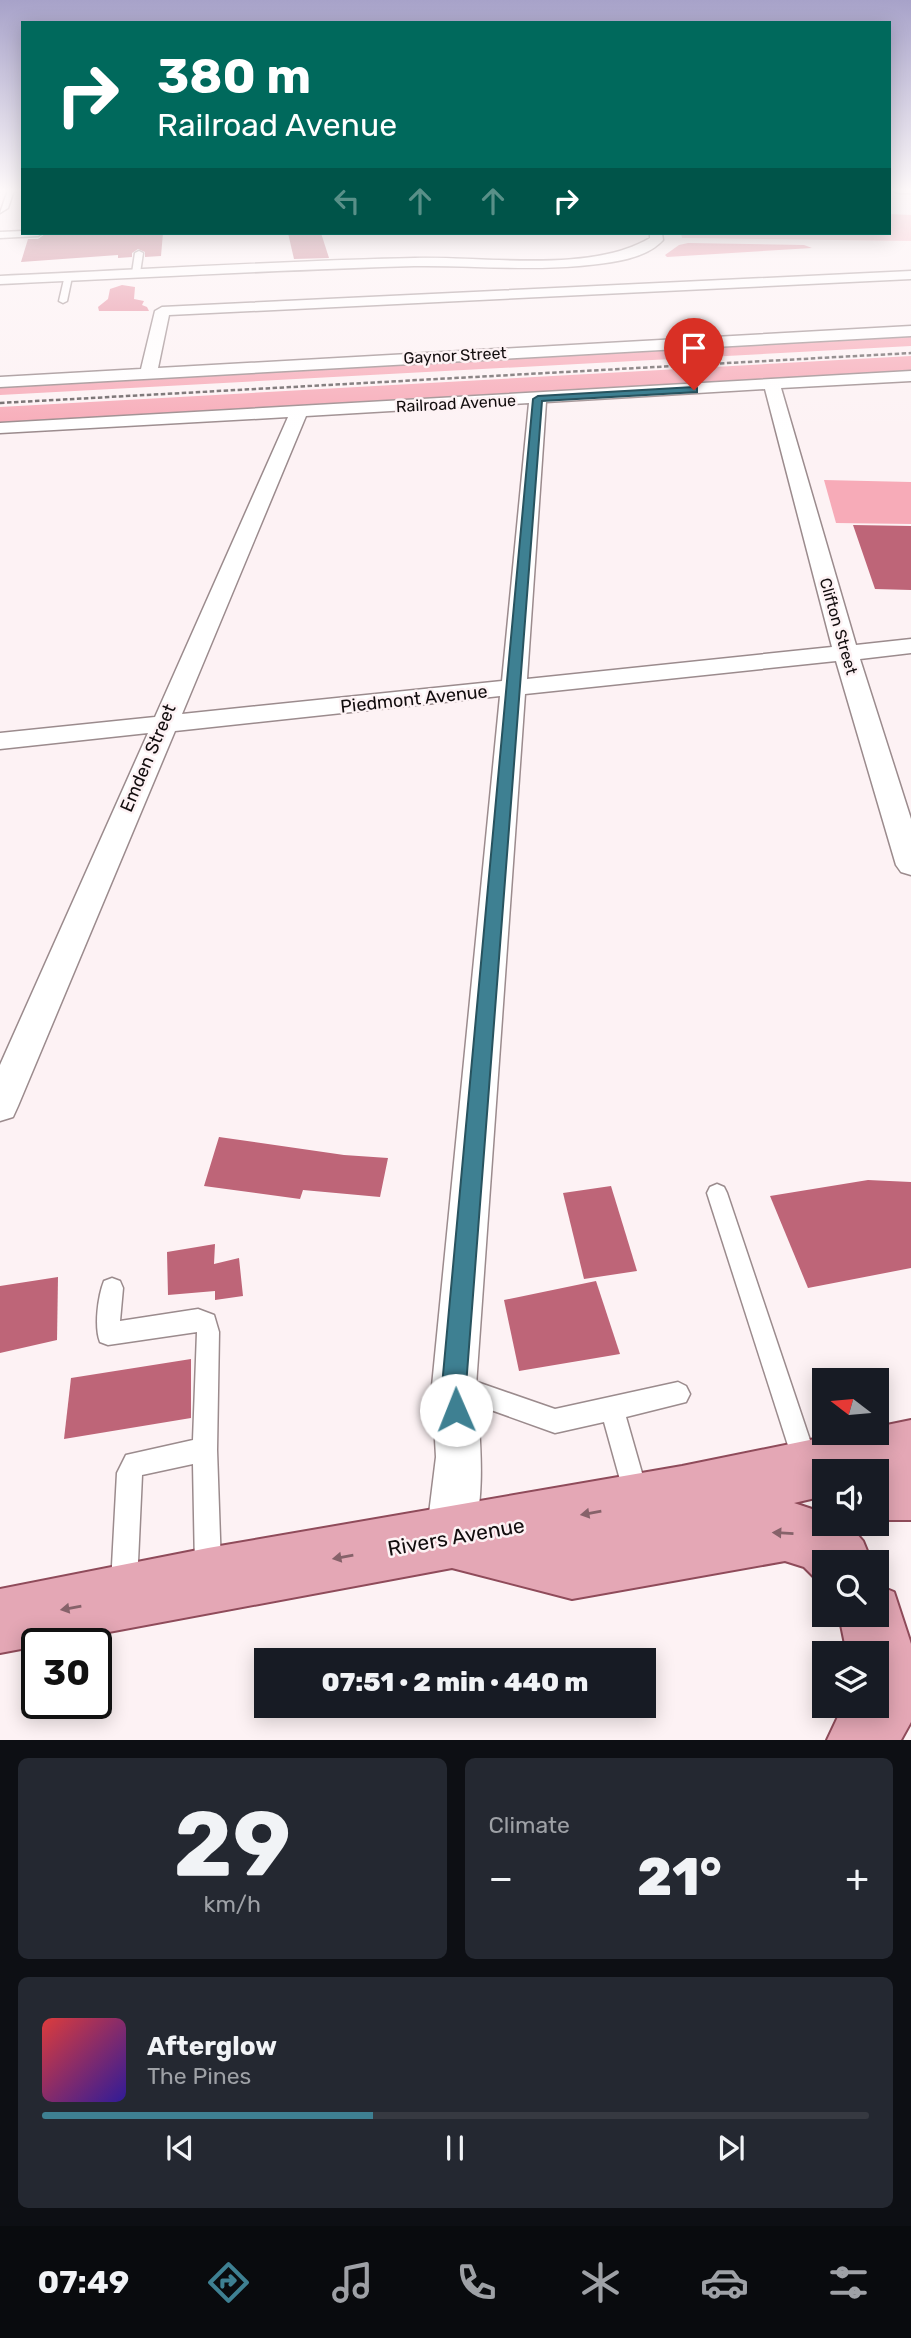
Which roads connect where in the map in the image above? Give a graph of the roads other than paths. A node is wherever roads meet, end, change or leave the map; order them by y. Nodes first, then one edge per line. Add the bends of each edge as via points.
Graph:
1 (182, 271) edge
2 (136, 273) joint
3 (911, 275) edge
4 (68, 277) junction
5 (0, 280) edge
6 (63, 301) dead end
7 (911, 331) edge
8 (149, 372) junction
9 (911, 376) edge
10 (0, 382) edge
11 (772, 386) junction
12 (538, 399) junction
13 (300, 410) junction
14 (0, 428) edge
15 (911, 646) edge
16 (846, 653) junction
17 (514, 688) junction
18 (162, 725) junction
19 (0, 741) edge
20 (911, 865) edge
21 (0, 1107) edge
22 (717, 1193) dead end
23 (112, 1288) dead end
24 (454, 1386) junction
25 (678, 1394) dead end
26 (612, 1408) junction
27 (911, 1449) edge
28 (205, 1450) junction
29 (881, 1459) edge
30 (812, 1469) edge
31 (812, 1481) edge
32 (889, 1490) edge
33 (911, 1490) edge
34 (661, 1500) junction
35 (450, 1538) junction
36 (829, 1550) edge
37 (208, 1580) junction
38 (123, 1598) junction
39 (0, 1621) edge
40 (874, 1627) edge
41 (861, 1740) edge

1 - 2 street
2 - 4 street
3 - 8 street via 162,311
4 - 5 street
4 - 6 lane
7 - 8 street, Gaynor Street
8 - 10 street, Gaynor Street
9 - 11 street, Railroad Avenue
11 - 12 street, Railroad Avenue
11 - 16 street, Clifton Street
12 - 13 street, Railroad Avenue
12 - 17 street
13 - 14 street, Railroad Avenue
13 - 18 street, Emden Street
15 - 16 street, Piedmont Avenue
16 - 17 street, Piedmont Avenue
16 - 20 street, Clifton Street
17 - 18 street, Piedmont Avenue
17 - 24 street
18 - 19 street, Piedmont Avenue
18 - 21 street, Emden Street
22 - 30 lane
23 - 28 lane via 108,1334 198,1320 206,1323
24 - 26 lane via 555,1421
24 - 35 street via 459,1457
25 - 26 lane
26 - 34 lane
27 - 29 main road
28 - 37 lane
28 - 38 lane via 135,1464 129,1473
31 - 34 main road, Rivers Avenue
32 - 33 main road
34 -> 35 main road, Rivers Avenue
36 -> 35 main road via 785,1530 572,1568
35 -> 37 main road, Rivers Avenue
37 - 38 main road, Rivers Avenue
38 -> 39 main road, Rivers Avenue
40 - 41 main road via 884,1706

